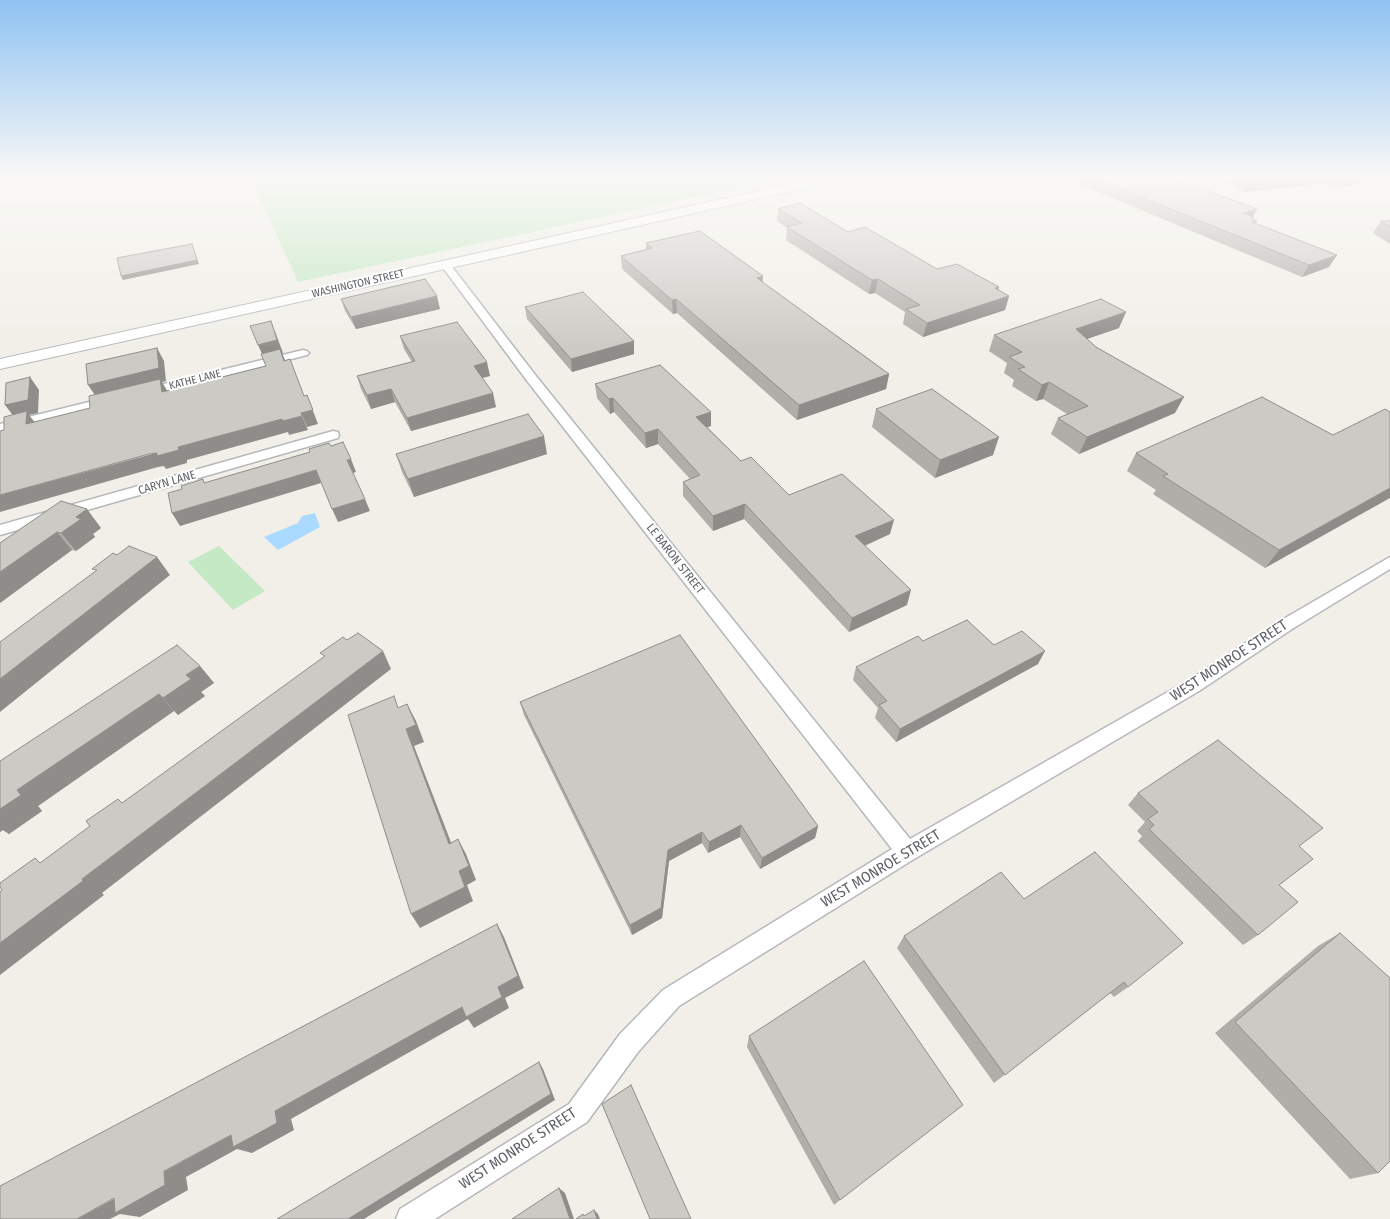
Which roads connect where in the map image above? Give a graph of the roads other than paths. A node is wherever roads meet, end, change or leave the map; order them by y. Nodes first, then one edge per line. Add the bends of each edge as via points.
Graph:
1 (580, 235) edge
2 (446, 265) junction
3 (303, 353) dead end
4 (0, 364) edge
5 (0, 428) edge
6 (333, 435) dead end
7 (0, 530) edge
8 (1385, 570) edge
9 (907, 852) junction
10 (410, 1219) edge

1 - 2 main road, WASHINGTON STREET
2 - 4 main road, WASHINGTON STREET
2 - 9 street, LE BARON STREET via 537,385
3 - 5 street, KATHE LANE
6 - 7 street, CARYN LANE
8 - 9 street, WEST MONROE STREET via 1286,625 1194,686
9 - 10 street, WEST MONROE STREET via 671,998 628,1043 578,1113

